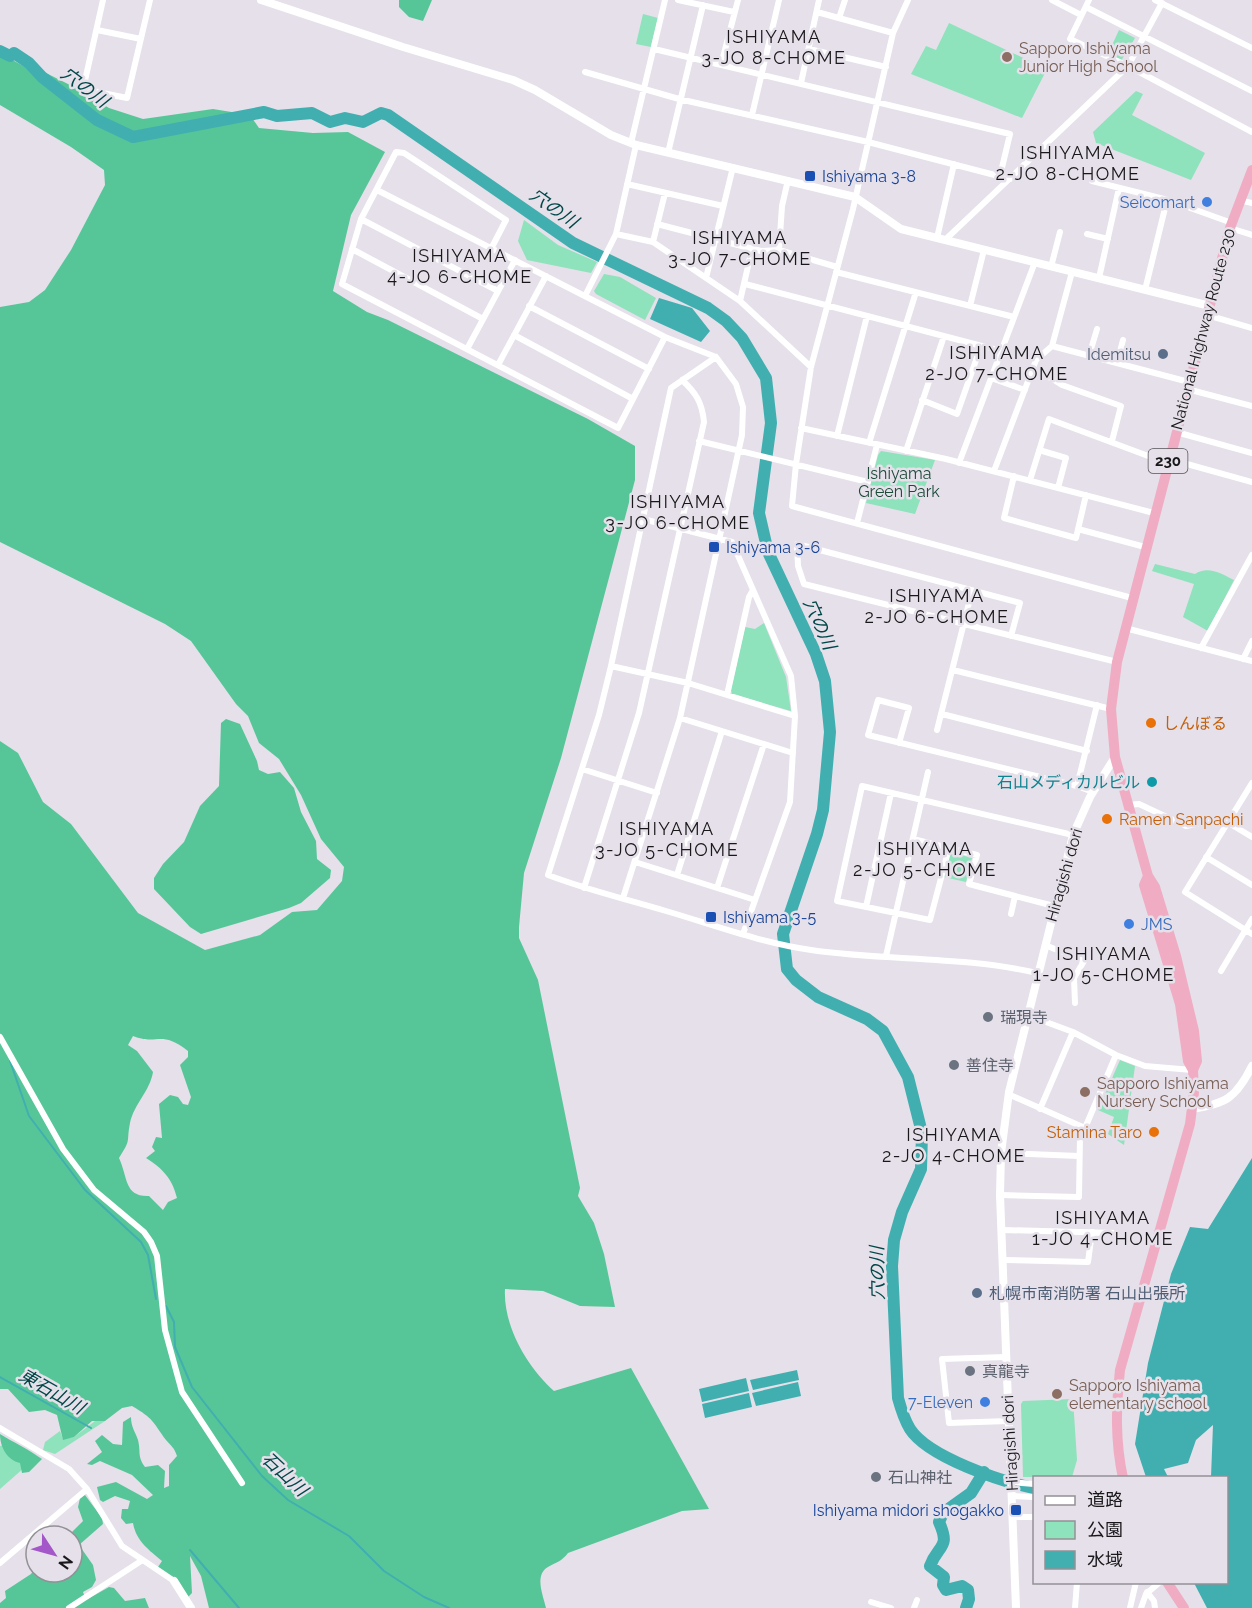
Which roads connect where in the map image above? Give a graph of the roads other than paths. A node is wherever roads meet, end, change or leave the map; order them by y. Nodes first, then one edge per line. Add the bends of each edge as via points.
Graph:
1 (103, 0) edge
2 (150, 0) edge
3 (261, 0) edge
4 (665, 0) edge
5 (678, 0) edge
6 (738, 0) edge
7 (779, 0) edge
8 (819, 0) edge
9 (845, 0) edge
10 (908, 0) edge
11 (1052, 0) edge
12 (1158, 2) edge
13 (1088, 3) edge
14 (703, 5) junction
15 (735, 12) junction
16 (817, 12) junction
17 (1081, 15) junction
18 (839, 18) junction
19 (97, 30) junction
20 (894, 33) junction
21 (1145, 35) junction
22 (141, 39) junction
23 (1252, 48) edge
24 (809, 49) junction
25 (654, 50) junction
26 (690, 58) junction
27 (721, 65) junction
28 (1128, 66) junction
29 (886, 67) junction
30 (585, 72) dead end
31 (761, 74) junction
32 (801, 83) junction
33 (644, 90) junction
34 (1252, 91) edge
35 (679, 99) junction
36 (878, 101) junction
37 (752, 115) junction
38 (1252, 132) edge
39 (868, 142) junction
40 (633, 144) junction
41 (668, 153) junction
42 (954, 164) junction
43 (733, 167) junction
44 (1252, 170) edge
45 (1000, 176) junction
46 (1010, 179) junction
47 (788, 180) junction
48 (1092, 181) dead end
49 (627, 184) junction
50 (1119, 188) junction
51 (377, 190) junction
52 (665, 193) junction
53 (855, 197) junction
54 (1167, 200) junction
55 (1239, 200) junction
56 (1252, 203) edge
57 (723, 206) junction
58 (360, 219) junction
59 (657, 224) junction
60 (1231, 226) junction
61 (1060, 232) dead end
62 (616, 234) junction
63 (1087, 234) dead end
64 (1252, 235) edge
65 (941, 239) junction
66 (1108, 239) junction
67 (716, 240) junction
68 (653, 242) junction
69 (492, 247) junction
70 (352, 249) junction
71 (752, 249) junction
72 (779, 250) junction
73 (984, 250) junction
74 (515, 260) junction
75 (1035, 262) junction
76 (1052, 267) junction
77 (836, 269) junction
78 (1072, 272) junction
79 (546, 276) junction
80 (706, 278) junction
81 (1099, 278) junction
82 (745, 284) junction
83 (1144, 290) junction
84 (498, 291) junction
85 (916, 292) junction
86 (585, 296) junction
87 (740, 301) junction
88 (529, 306) junction
89 (827, 306) junction
90 (970, 306) junction
91 (1208, 311) junction
92 (867, 316) junction
93 (1014, 317) junction
94 (483, 319) junction
95 (908, 326) junction
96 (1252, 327) edge
97 (1096, 329) dead end
98 (514, 335) junction
99 (944, 336) junction
100 (665, 337) junction
101 (1123, 340) dead end
102 (981, 346) junction
103 (1052, 346) junction
104 (467, 349) junction
105 (1001, 351) junction
106 (1089, 356) junction
107 (716, 357) junction
108 (1117, 363) junction
109 (498, 365) junction
110 (811, 367) junction
111 (649, 369) junction
112 (1032, 372) junction
113 (991, 378) junction
114 (682, 380) junction
115 (1188, 385) junction
116 (1025, 390) junction
117 (633, 399) junction
118 (922, 400) junction
119 (1252, 406) edge
120 (801, 428) junction
121 (1176, 432) junction
122 (837, 436) junction
123 (699, 441) junction
124 (1112, 441) junction
125 (869, 443) junction
126 (878, 445) junction
127 (738, 450) junction
128 (1039, 450) junction
129 (906, 452) junction
130 (1252, 453) edge
131 (1168, 461) junction
132 (959, 463) junction
133 (796, 464) junction
134 (994, 471) junction
135 (1014, 476) junction
136 (1030, 480) junction
137 (868, 482) junction
138 (1252, 482) edge
139 (1058, 488) junction
140 (1086, 495) junction
141 (1154, 513) junction
142 (643, 519) junction
143 (856, 524) junction
144 (680, 528) junction
145 (1078, 529) junction
146 (720, 538) junction
147 (1145, 547) junction
148 (1252, 555) edge
149 (1245, 569) junction
150 (1252, 573) edge
151 (753, 590) junction
152 (972, 591) junction
153 (1132, 598) junction
154 (964, 624) junction
155 (1125, 628) junction
156 (1011, 636) junction
157 (1252, 641) edge
158 (1201, 648) junction
159 (1243, 659) junction
160 (1252, 661) edge
161 (1117, 662) junction
162 (611, 666) junction
163 (953, 670) junction
164 (648, 674) junction
165 (688, 682) junction
166 (727, 695) junction
167 (1097, 705) junction
168 (1111, 709) junction
169 (942, 714) junction
170 (795, 716) junction
171 (680, 718) junction
172 (937, 730) dead end
173 (722, 731) junction
174 (899, 743) junction
175 (764, 744) junction
176 (1087, 751) junction
177 (793, 753) junction
178 (1115, 757) junction
179 (582, 769) junction
180 (928, 772) dead end
181 (618, 781) junction
182 (1252, 783) edge
183 (1077, 786) junction
184 (1093, 792) junction
185 (657, 793) junction
186 (891, 793) junction
187 (1244, 795) junction
188 (1252, 797) edge
189 (921, 801) junction
190 (1127, 805) junction
191 (1228, 822) junction
192 (1073, 835) junction
193 (1252, 837) edge
194 (913, 839) junction
195 (949, 848) junction
196 (1206, 857) junction
197 (635, 862) junction
198 (677, 875) junction
199 (1252, 885) edge
200 (584, 888) junction
201 (717, 888) junction
202 (1015, 896) junction
203 (623, 898) junction
204 (755, 900) junction
205 (1054, 906) junction
206 (866, 907) junction
207 (896, 913) junction
208 (1011, 914) dead end
209 (1252, 919) edge
210 (1249, 932) edge
211 (743, 934) junction
212 (1045, 945) junction
213 (886, 956) junction
214 (1221, 971) dead end
215 (1037, 973) junction
216 (1076, 1003) dead end
217 (1028, 1015) junction
218 (1073, 1032) junction
219 (0, 1037) edge
220 (1116, 1055) junction
221 (1252, 1066) edge
222 (1193, 1070) junction
223 (1008, 1094) junction
224 (1040, 1109) junction
225 (1191, 1109) junction
226 (1085, 1128) junction
227 (1002, 1153) junction
228 (1079, 1156) junction
229 (1000, 1195) junction
230 (1002, 1230) junction
231 (1092, 1233) junction
232 (1116, 1233) dead end
233 (1003, 1260) junction
234 (1006, 1357) junction
235 (1008, 1421) junction
236 (0, 1428) edge
237 (1123, 1476) edge
238 (1011, 1479) junction
239 (242, 1483) dead end
240 (1033, 1484) edge
241 (87, 1488) junction
242 (1012, 1494) junction
243 (1033, 1497) edge
244 (1013, 1517) junction
245 (1033, 1517) edge
246 (141, 1561) junction
247 (0, 1563) edge
248 (174, 1581) joint
249 (1077, 1584) edge
250 (1136, 1584) edge
251 (1163, 1584) edge
252 (1166, 1584) edge
253 (1147, 1592) junction
254 (917, 1600) dead end
255 (872, 1602) dead end
256 (69, 1608) edge
257 (191, 1608) edge
258 (891, 1608) edge
259 (914, 1608) edge
260 (1016, 1608) edge
261 (1075, 1608) edge
262 (1130, 1608) edge
263 (1141, 1608) edge
264 (1155, 1608) edge
265 (1184, 1608) edge

1 - 19 street
2 - 22 street
3 - 40 street via 513,80
4 - 25 street
5 - 14 street
6 - 15 street
7 - 31 street
8 - 16 street
9 - 18 street
10 - 20 street
11 - 17 street
12 - 21 street
12 - 23 street
13 - 17 street
13 - 21 street
14 - 15 street
14 - 26 street
15 - 27 street
16 - 18 street
16 - 24 street
17 - 28 street via 1070,39
18 - 20 street
19 - 22 street
19 - 22 street via 84,84 88,90 127,98
20 - 29 street
21 - 28 street
21 - 34 street
24 - 29 street
24 - 32 street
25 - 26 street
25 - 33 street
26 - 27 street
26 - 35 street
27 - 31 street
28 - 38 street
28 - 46 street
29 - 36 street
30 - 33 street
31 - 32 street
31 - 37 street
32 - 36 street
33 - 35 street
33 - 40 street
35 - 37 street
35 - 41 street
36 - 39 street
36 - 45 street via 1010,134
37 - 39 street
39 - 42 street
39 - 53 street
40 - 41 street
40 - 49 street
41 - 43 street
42 - 45 street
42 - 65 street
43 - 47 street
43 - 57 street
44 - 55 highway, National Highway Route 230 / 230
45 - 46 street
46 - 65 street
47 - 53 street
47 - 72 street
48 - 50 street
49 - 52 street
49 - 62 street
50 - 54 street
50 - 66 street
51 - 58 street
51 - 69 street
51 - 69 street via 396,152 404,153 506,220
52 - 57 street
52 - 59 street
53 - 65 street via 901,229
53 - 77 street
54 - 60 street
54 - 83 street
55 - 56 street
55 - 60 highway, National Highway Route 230 / 230
57 - 67 street
58 - 70 street
58 - 84 street
59 - 67 street
59 - 68 street
60 - 64 street
60 - 91 highway, National Highway Route 230 / 230
61 - 76 street
62 - 68 street
62 - 86 street
63 - 66 street
65 - 73 street
66 - 81 street
67 - 71 street
67 - 80 street
68 - 80 street
69 - 74 street
70 - 94 street
70 - 104 street via 342,284
71 - 72 street
71 - 82 street
72 - 77 street
73 - 75 street
73 - 90 street
74 - 79 street
74 - 84 street
75 - 76 street
75 - 93 street
76 - 78 street
77 - 85 street
77 - 89 street
78 - 81 street
78 - 103 street
79 - 86 street
79 - 88 street
80 - 87 street
81 - 83 street
82 - 87 street
82 - 89 street
83 - 91 street
84 - 94 street
85 - 90 street
85 - 95 street
86 - 100 street
87 - 110 street
88 - 98 street
88 - 111 street
89 - 92 street
89 - 110 street
90 - 93 street
91 - 96 street
91 - 115 highway, National Highway Route 230 / 230
92 - 95 street
92 - 122 street
93 - 105 street
94 - 104 street
95 - 99 street
95 - 125 street
97 - 106 street
98 - 109 street
98 - 117 street
99 - 102 street
99 - 118 street
100 - 107 street
100 - 111 street
101 - 108 street
102 - 105 street
102 - 118 street via 957,414
103 - 106 street
103 - 112 street via 1036,360
104 - 109 street
105 - 113 street
106 - 108 street
107 - 114 street
107 - 127 street via 736,384 743,407
108 - 115 street
109 - 117 street via 618,428
110 - 120 street
111 - 117 street
112 - 116 street
112 - 124 street via 1121,406
113 - 116 street
113 - 132 street
114 - 123 street via 701,404 704,422
114 - 142 street via 671,388
115 - 119 street
115 - 121 highway, National Highway Route 230 / 230
116 - 134 street
118 - 129 street
120 - 122 street
120 - 133 street
121 - 130 street
121 - 131 highway, National Highway Route 230 / 230
122 - 125 street
123 - 127 street
123 - 144 street
124 - 128 street via 1049,419
124 - 131 street
125 - 126 street
126 - 129 street
126 - 137 street
127 - 133 street
127 - 146 street
128 - 136 street
128 - 139 street via 1066,458
129 - 132 street
131 - 138 street
131 - 141 highway, National Highway Route 230 / 230
132 - 134 street
133 - 137 street
133 - 143 street via 792,506
134 - 135 street
135 - 136 street
135 - 145 street via 1004,518 1076,538
136 - 139 street
137 - 143 street
139 - 140 street
140 - 141 street
140 - 145 street
141 - 147 highway, National Highway Route 230 / 230
142 - 144 street
142 - 162 street
143 - 153 street
144 - 146 street
144 - 164 street
145 - 147 street
146 - 151 street via 732,542
146 - 165 street
147 - 153 highway, National Highway Route 230 / 230
148 - 149 street
149 - 150 street
149 - 158 street
151 - 166 street
151 - 170 street via 791,676
152 - 154 street
152 - 154 street via 797,544 804,584
152 - 156 street via 1020,603
153 - 155 highway, National Highway Route 230 / 230
154 - 156 street
154 - 163 street
155 - 158 street
155 - 161 highway, National Highway Route 230 / 230
156 - 161 street
157 - 159 street
158 - 159 street
159 - 160 street
161 - 168 highway, National Highway Route 230 / 230
162 - 164 street
162 - 179 street
163 - 167 street
163 - 169 street
164 - 165 street
164 - 181 street
165 - 166 street
165 - 171 street
166 - 170 street
167 - 168 street
167 - 176 street
168 - 178 highway, National Highway Route 230 / 230
169 - 172 street
169 - 176 street
170 - 177 street
171 - 173 street
171 - 185 street
173 - 175 street
173 - 198 street
174 - 174 street via 909,708 878,700 868,735
174 - 183 street
175 - 177 street
175 - 201 street
176 - 183 street
177 - 204 street via 790,802
178 - 184 street, Hiragishi dori
178 - 190 highway, National Highway Route 230 / 230
179 - 181 street
179 - 200 street via 548,875
180 - 189 street
181 - 185 street
181 - 200 street
182 - 187 street
183 - 184 street
184 - 192 street, Hiragishi dori
185 - 197 street
186 - 189 street
186 - 206 street
186 - 206 street via 862,786 837,901
187 - 188 street
187 - 191 street
189 - 192 street
189 - 194 street
190 - 191 street via 1139,804 1186,826 1222,819
190 - 222 highway, National Highway Route 230 / 230 via 1188,999 1197,1061
191 - 193 street
191 - 196 street
192 - 205 street, Hiragishi dori
194 - 195 street
194 - 207 street
195 - 202 street via 977,855 969,884
195 - 207 street via 930,920
196 - 199 street
196 - 210 street via 1185,892
197 - 198 street
197 - 203 street
198 - 201 street
200 - 203 street
201 - 204 street
202 - 205 street
202 - 208 street
203 - 211 street
204 - 211 street
205 - 212 street, Hiragishi dori
206 - 207 street
207 - 213 street
209 - 210 street
210 - 214 street
211 - 213 street via 774,944
212 - 215 street, Hiragishi dori
212 - 216 street via 1084,961 1074,978
213 - 215 street via 1003,965
215 - 217 street, Hiragishi dori
217 - 218 street
217 - 223 street, Hiragishi dori
218 - 220 street
218 - 224 street
219 - 239 street via 63,1149 94,1190 151,1242 157,1256 166,1338 182,1392
220 - 222 street via 1144,1066
220 - 226 street
221 - 225 street via 1242,1087 1231,1097 1213,1107
222 - 225 highway, National Highway Route 230 / 230
223 - 224 street
223 - 227 street, Hiragishi dori
224 - 226 street
225 - 237 highway, National Highway Route 230 / 230 via 1120,1370 1116,1411 1118,1455
226 - 228 street via 1080,1135
227 - 228 street
227 - 229 street, Hiragishi dori
228 - 229 street via 1079,1197
229 - 230 street, Hiragishi dori
230 - 231 street
230 - 233 street, Hiragishi dori
231 - 232 street
231 - 233 street via 1088,1262
233 - 234 street, Hiragishi dori
234 - 235 street, Hiragishi dori
234 - 235 street via 942,1359 949,1423
235 - 238 street, Hiragishi dori
236 - 241 street via 69,1469
238 - 240 street
238 - 242 street, Hiragishi dori
241 - 246 street via 116,1538
241 - 247 street
242 - 243 street
242 - 244 street, Hiragishi dori
244 - 245 street
244 - 260 street, Hiragishi dori
246 - 248 street
246 - 256 street
248 - 257 street
249 - 261 street
250 - 262 street
251 - 253 street
252 - 265 highway
253 - 263 street
253 - 264 street
254 - 259 street
255 - 258 street

